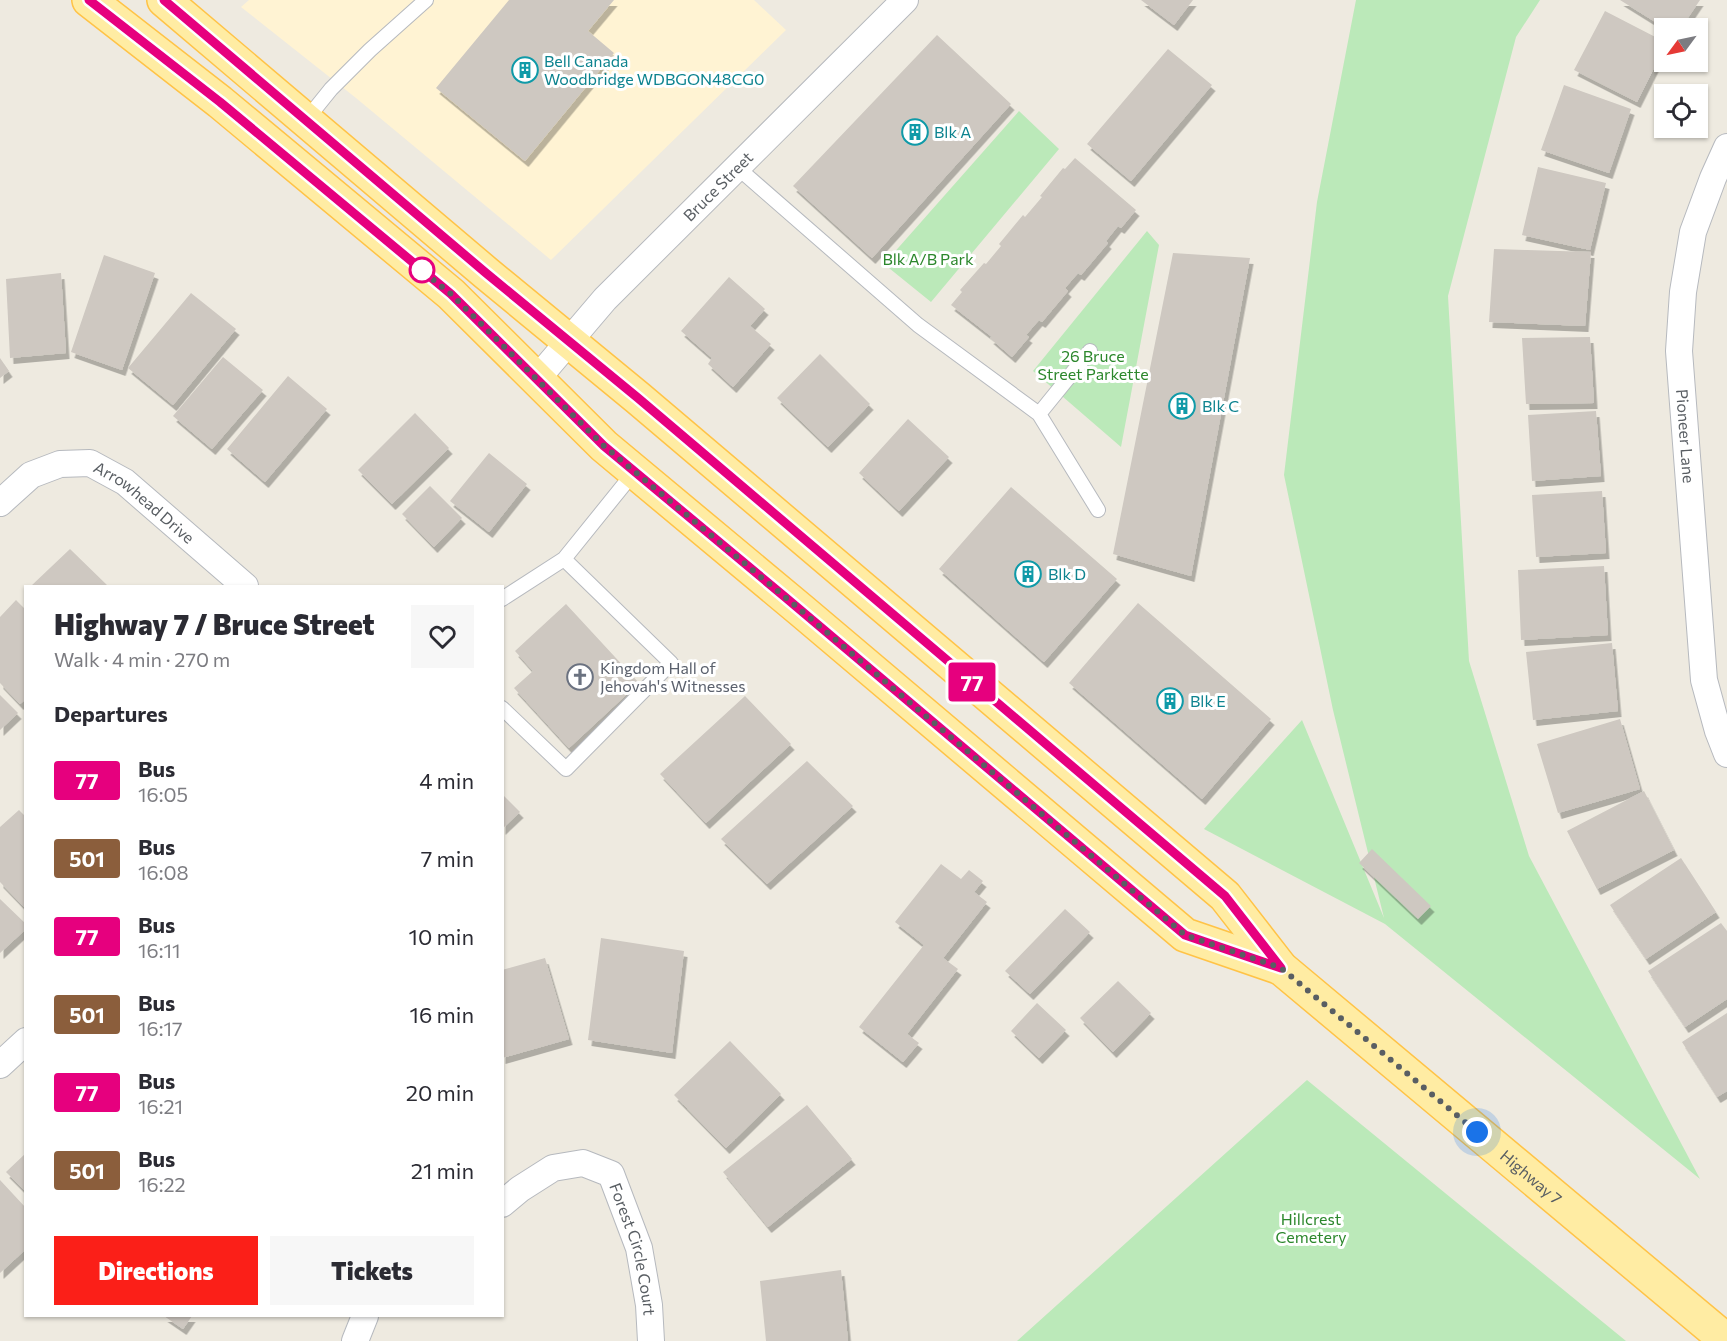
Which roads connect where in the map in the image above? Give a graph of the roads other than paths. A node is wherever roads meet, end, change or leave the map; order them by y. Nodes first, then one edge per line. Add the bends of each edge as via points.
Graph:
1 (89, 0) edge
2 (164, 0) edge
3 (426, 0) edge
4 (905, 0) edge
5 (306, 120) junction
6 (1727, 147) edge
7 (738, 168) junction
8 (569, 341) junction
9 (1090, 351) dead end
10 (536, 380) junction
11 (1039, 414) junction
12 (634, 471) junction
13 (0, 504) edge
14 (1098, 510) dead end
15 (564, 560) junction
16 (244, 585) edge
17 (504, 598) edge
18 (504, 710) edge
19 (1724, 738) edge
20 (1281, 968) junction
21 (24, 1043) edge
22 (0, 1065) edge
23 (504, 1202) edge
24 (365, 1317) edge
25 (356, 1341) edge
26 (651, 1341) edge
27 (1727, 1341) edge

1 - 10 main road, Highway 7 via 220,102 451,294
2 - 5 main road, Highway 7
3 - 5 lane via 331,89
4 - 7 street, Bruce Street
5 - 8 main road, Highway 7
6 - 19 street, Pioneer Lane via 1693,232 1679,351 1704,680
7 - 8 street, Bruce Street via 605,299
7 - 11 lane via 918,325
8 - 10 street, Bruce Street
8 - 20 main road, Highway 7 via 1225,896
9 - 11 lane
10 - 12 main road, Highway 7
11 - 14 lane
12 - 15 lane
12 - 20 main road, Highway 7 via 1185,935
13 - 16 street, Arrowhead Drive via 31,475 60,464 90,463 125,482
15 - 17 lane
15 - 18 lane via 671,663 566,769
20 - 27 main road, Highway 7
21 - 22 street
23 - 26 street, Forest Circle Court via 553,1168 583,1162 611,1174 639,1248
24 - 25 street

